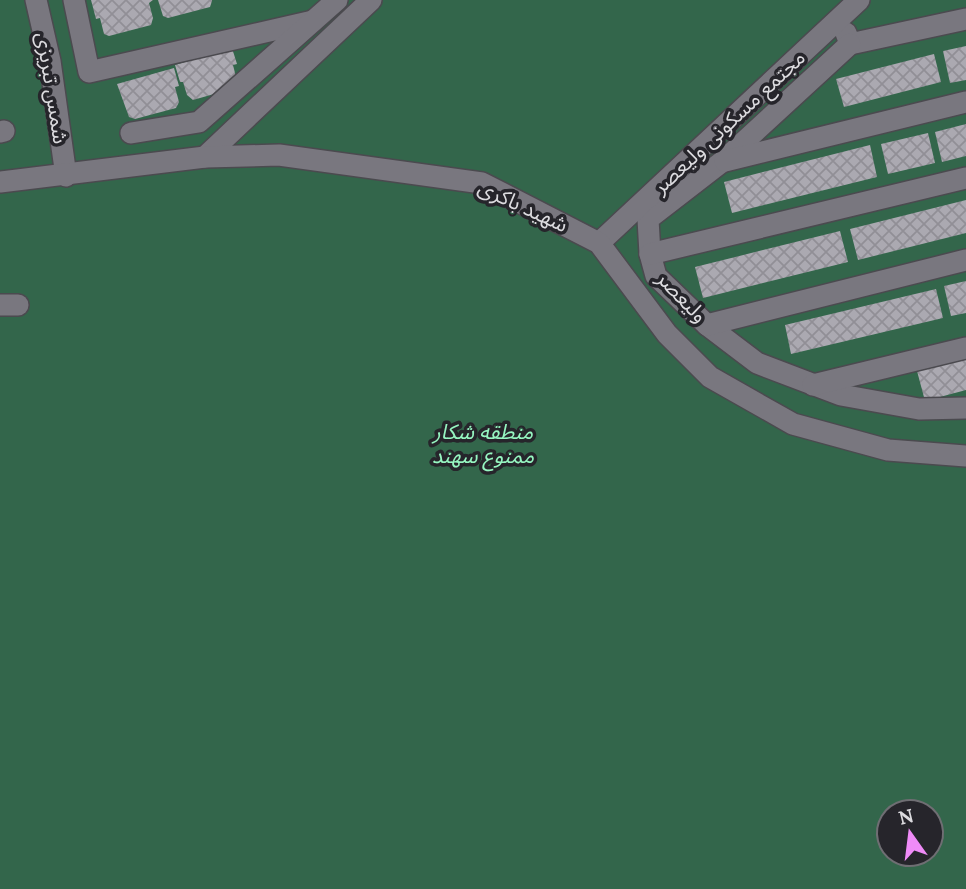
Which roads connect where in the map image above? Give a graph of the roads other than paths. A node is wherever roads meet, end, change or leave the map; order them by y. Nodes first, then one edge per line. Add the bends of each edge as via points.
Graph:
1 (36, 0) edge
2 (74, 0) edge
3 (371, 0) edge
4 (859, 0) edge
5 (325, 10) edge
6 (839, 18) junction
7 (966, 19) edge
8 (338, 30) junction
9 (850, 44) junction
10 (966, 102) edge
11 (131, 132) dead end
12 (205, 157) junction
13 (723, 161) junction
14 (66, 176) junction
15 (966, 178) edge
16 (0, 182) edge
17 (599, 243) junction
18 (650, 254) junction
19 (966, 260) edge
20 (707, 325) junction
21 (966, 348) edge
22 (813, 385) junction
23 (966, 408) edge
24 (966, 456) edge

1 - 14 street, شمس تبریزی via 50,61
2 - 5 street via 89,72
3 - 8 street
4 - 6 street, مجتمع مسکونی ولیعصر
5 - 8 street
5 - 11 street via 199,121
6 - 9 street
6 - 17 street, مجتمع مسکونی ولیعصر
7 - 9 street
8 - 12 street
9 - 13 street, ولیعصر
10 - 13 street
12 - 14 street, شهید باکری
12 - 17 street, شهید باکری via 279,155 482,183
13 - 18 street, ولیعصر via 648,219
14 - 16 street, شهید باکری
15 - 18 street
17 - 24 street, شهید باکری via 667,334 710,377 793,424 888,450
18 - 20 street, ولیعصر via 656,276
19 - 20 street
20 - 22 street, ولیعصر via 757,363
21 - 22 street
22 - 23 street, ولیعصر via 841,395 919,409

